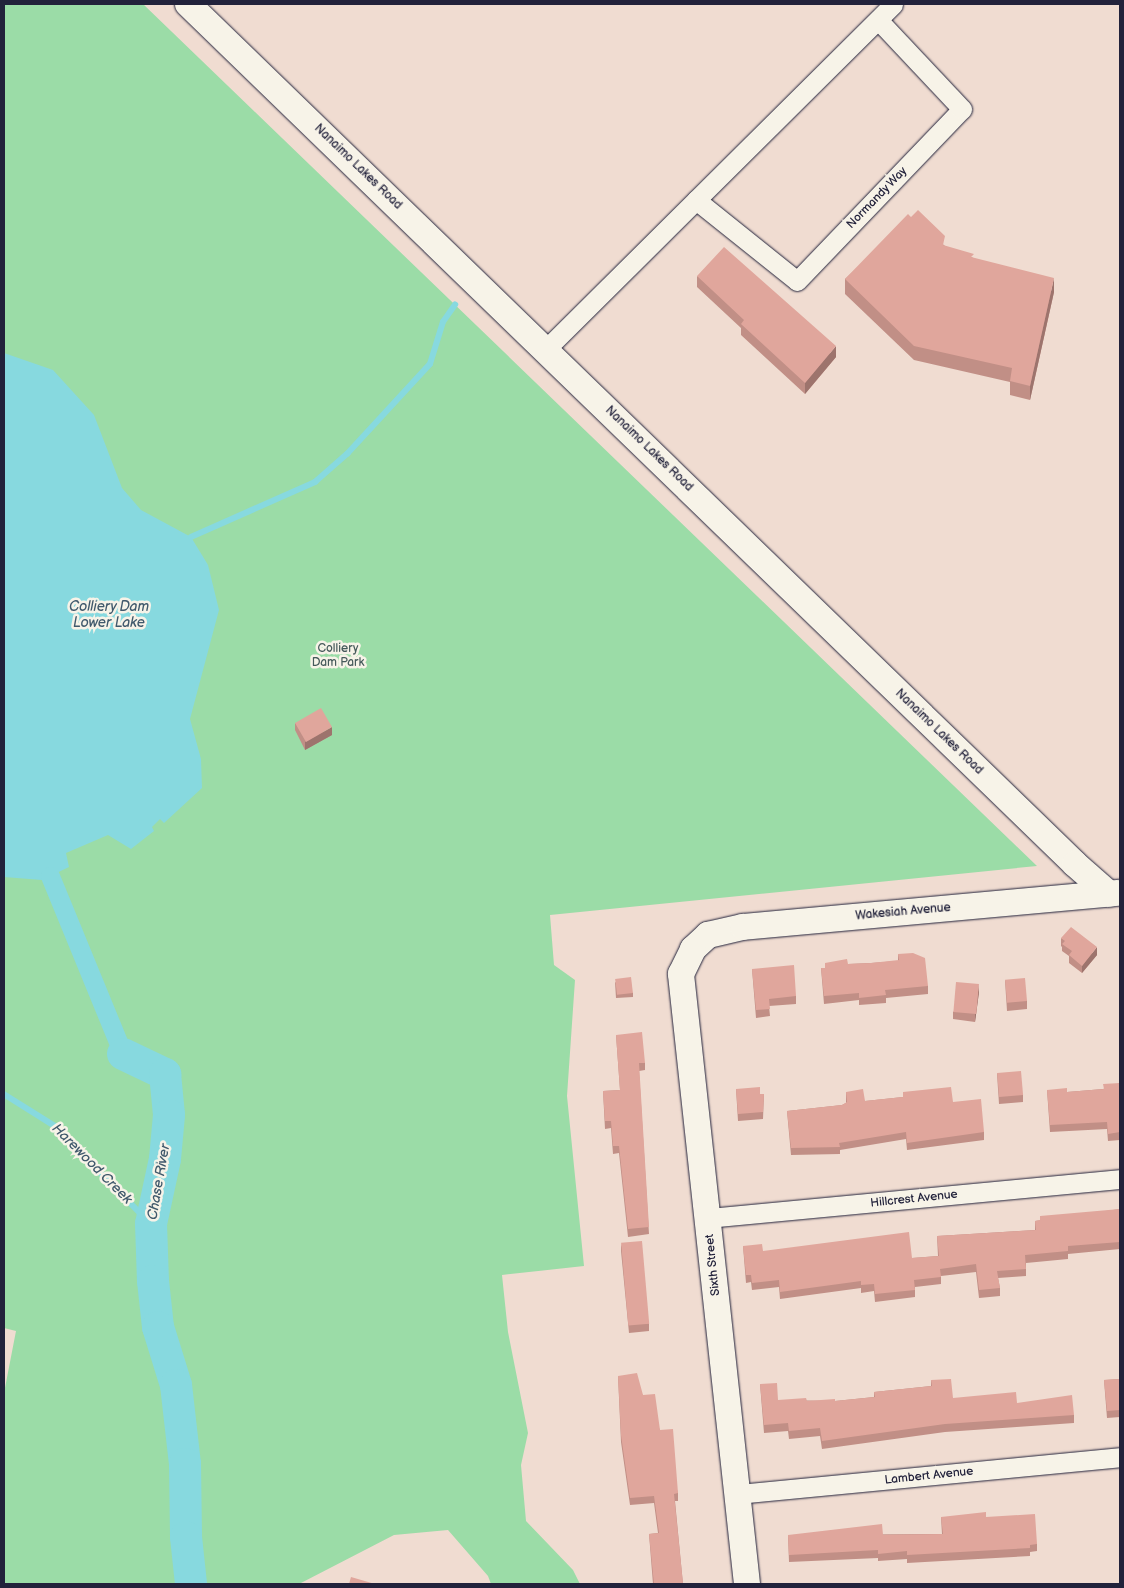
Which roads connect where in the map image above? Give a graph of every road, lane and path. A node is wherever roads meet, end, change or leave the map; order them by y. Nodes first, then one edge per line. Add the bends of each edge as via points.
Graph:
1 (188, 4) edge
2 (893, 4) edge
3 (878, 20) junction
4 (696, 200) junction
5 (546, 349) junction
6 (1117, 897) edge
7 (693, 949) joint
8 (1120, 1178) edge
9 (708, 1218) junction
10 (1120, 1457) edge
11 (738, 1494) junction
12 (747, 1584) edge

1 - 5 street, Nanaimo Lakes Road
2 - 3 street
3 - 4 street
3 - 4 street, Normandy Way via 962,109 797,282
4 - 5 street
5 - 6 street, Nanaimo Lakes Road via 1075,864
6 - 7 street, Wakesiah Avenue via 743,927 708,935
7 - 9 street, Sixth Street via 681,974
8 - 9 street, Hillcrest Avenue
9 - 11 street, Sixth Street
10 - 11 street, Lambert Avenue
11 - 12 street, Sixth Street

